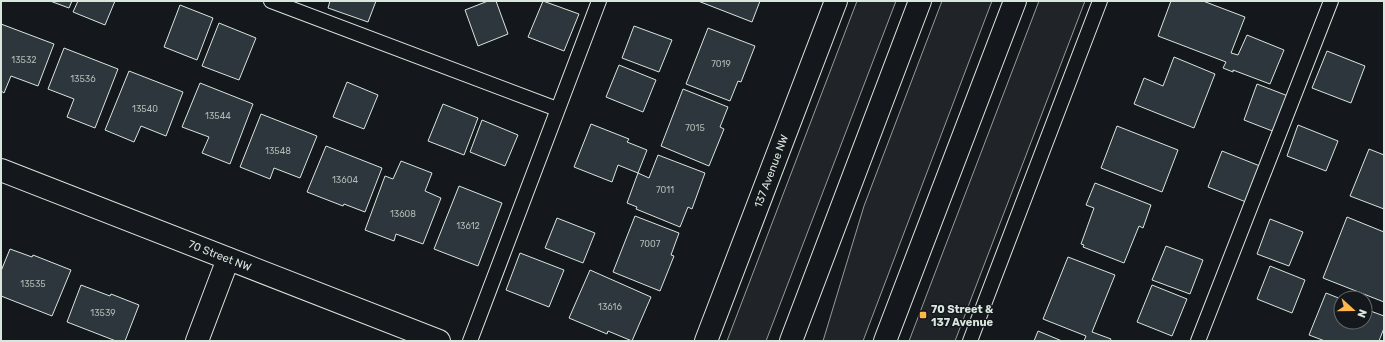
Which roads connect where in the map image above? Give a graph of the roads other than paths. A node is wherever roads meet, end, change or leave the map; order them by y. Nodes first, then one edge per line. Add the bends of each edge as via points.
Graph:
1 (272, 1) edge
2 (599, 1) edge
3 (836, 1) edge
4 (920, 1) edge
5 (1015, 1) edge
6 (1100, 1) edge
7 (1331, 1) edge
8 (557, 109) junction
9 (1, 170) edge
10 (228, 259) junction
11 (196, 341) edge
12 (439, 341) edge
13 (470, 341) edge
14 (706, 341) edge
15 (791, 341) edge
16 (885, 341) edge
17 (970, 341) edge
18 (1198, 341) edge

1 - 8 lane
2 - 8 lane
3 - 14 street, 137 Avenue NW
4 - 15 street
5 - 16 street
6 - 17 lane
7 - 18 lane
8 - 13 lane
9 - 10 street, 70 Street NW
10 - 11 street
10 - 12 street, 70 Street NW

